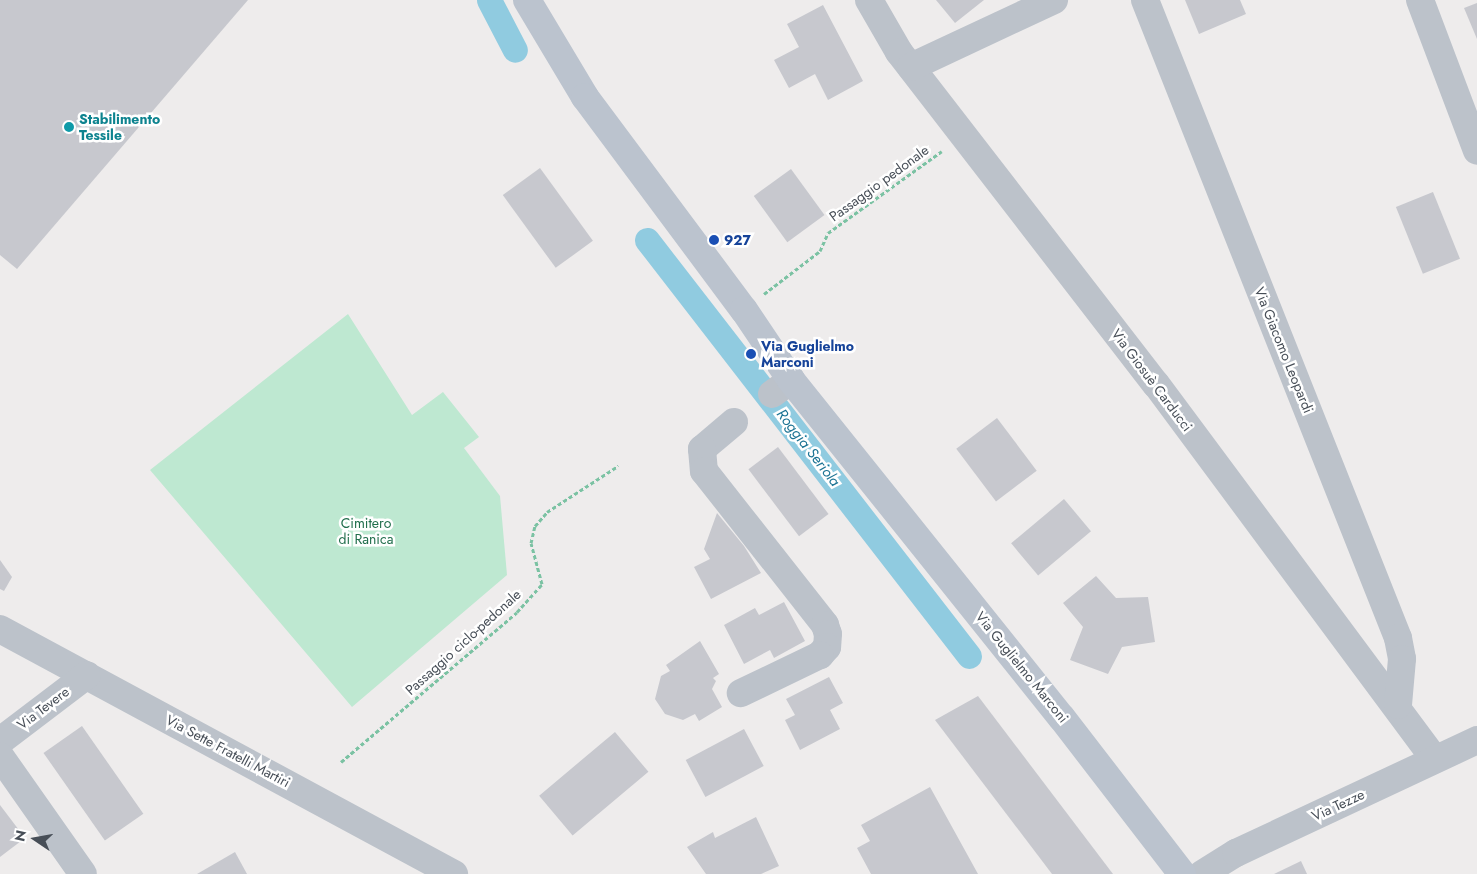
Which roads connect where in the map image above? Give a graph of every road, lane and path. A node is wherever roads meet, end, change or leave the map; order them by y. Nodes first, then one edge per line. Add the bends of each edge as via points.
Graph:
1 (527, 0) edge
2 (869, 0) edge
3 (1054, 0) edge
4 (1145, 0) edge
5 (1420, 0) edge
6 (911, 67) junction
7 (964, 136) junction
8 (1477, 151) edge
9 (744, 310) junction
10 (734, 422) dead end
11 (618, 466) dead end
12 (0, 629) edge
13 (87, 675) junction
14 (741, 692) dead end
15 (1398, 705) junction
16 (1477, 740) edge
17 (0, 741) edge
18 (0, 756) edge
19 (1436, 759) junction
20 (341, 762) dead end
21 (83, 874) edge
22 (454, 874) edge
23 (1182, 874) edge
24 (1202, 874) edge

1 - 9 street, Via Guglielmo Marconi via 585,97
2 - 6 street, Via Giosuè Carducci
3 - 6 street
4 - 15 street, Via Giacomo Leopardi via 1398,638 1402,659
5 - 8 street
6 - 7 street, Via Giosuè Carducci
7 - 9 path, Passaggio pedonale via 828,233 820,251
7 - 15 street, Via Giosuè Carducci
9 - 23 street, Via Guglielmo Marconi via 782,387 1062,718
10 - 14 street via 702,449 704,470 825,625 828,634 828,647 820,655
11 - 20 path, Passaggio ciclo-pedonale via 547,512 536,526 531,543 542,584 517,612
12 - 13 street, Via Sette Fratelli Martiri
13 - 17 street, Via Tevere
13 - 22 street, Via Sette Fratelli Martiri
15 - 19 street, Via Giosuè Carducci
16 - 19 street, Via Tezze
18 - 21 street
19 - 24 street, Via Tezze via 1236,853

